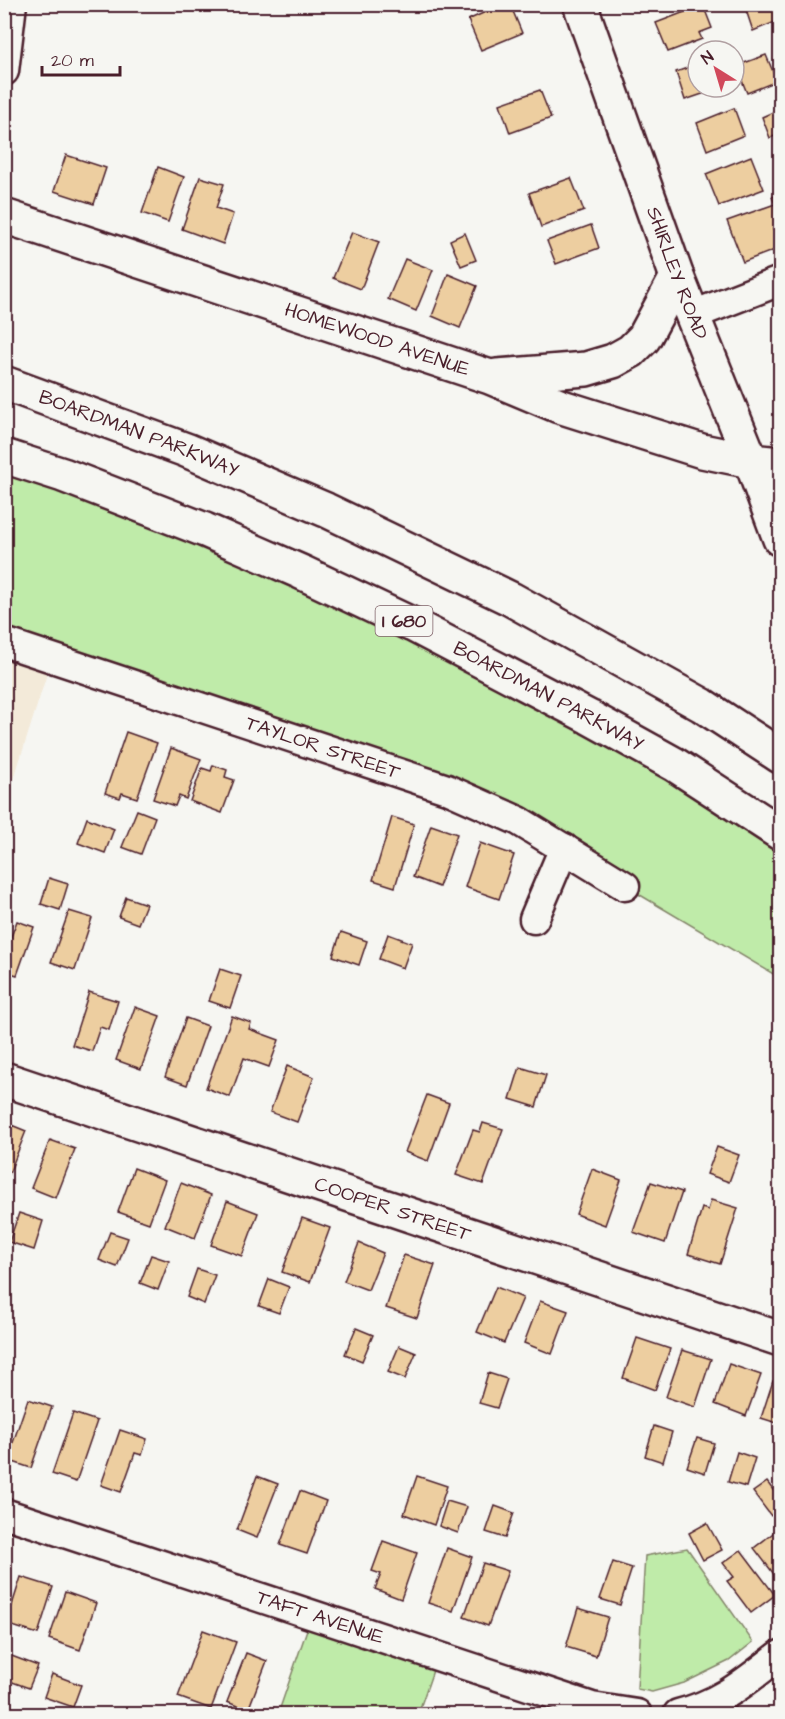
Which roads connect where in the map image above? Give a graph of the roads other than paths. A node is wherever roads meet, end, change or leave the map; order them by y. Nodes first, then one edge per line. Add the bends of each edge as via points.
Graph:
1 (12, 4) edge
2 (580, 4) edge
3 (4, 71) edge
4 (4, 216) edge
5 (677, 277) junction
6 (780, 281) edge
7 (693, 315) junction
8 (490, 377) junction
9 (4, 383) edge
10 (4, 456) edge
11 (766, 463) edge
12 (780, 539) edge
13 (4, 642) edge
14 (780, 756) edge
15 (780, 833) edge
16 (564, 848) junction
17 (625, 886) dead end
18 (534, 919) dead end
19 (4, 1079) edge
20 (780, 1339) edge
21 (4, 1513) edge
22 (780, 1654) edge
23 (637, 1714) edge
24 (678, 1714) edge

1 - 3 street
2 - 5 main road, SHIRLEY ROAD
4 - 8 main road, HOMEWOOD AVENUE
5 - 7 main road, SHIRLEY ROAD
5 - 8 main road via 644,338 613,361 586,369
6 - 7 street
7 - 11 main road, SHIRLEY ROAD
8 - 11 main road, HOMEWOOD AVENUE via 559,406 702,451
9 - 14 main road, BOARDMAN PARKWAY via 186,450 326,510 511,600 702,705
10 - 15 main road, BOARDMAN PARKWAY / I 680 via 205,530 413,625 674,764
11 - 12 main road, SHIRLEY ROAD
13 - 16 street, TAYLOR STREET via 447,789 519,821
16 - 17 street, TAYLOR STREET
16 - 18 street
19 - 20 main road, COOPER STREET
21 - 23 street, TAFT AVENUE via 592,1707
22 - 24 street via 731,1693 699,1709

